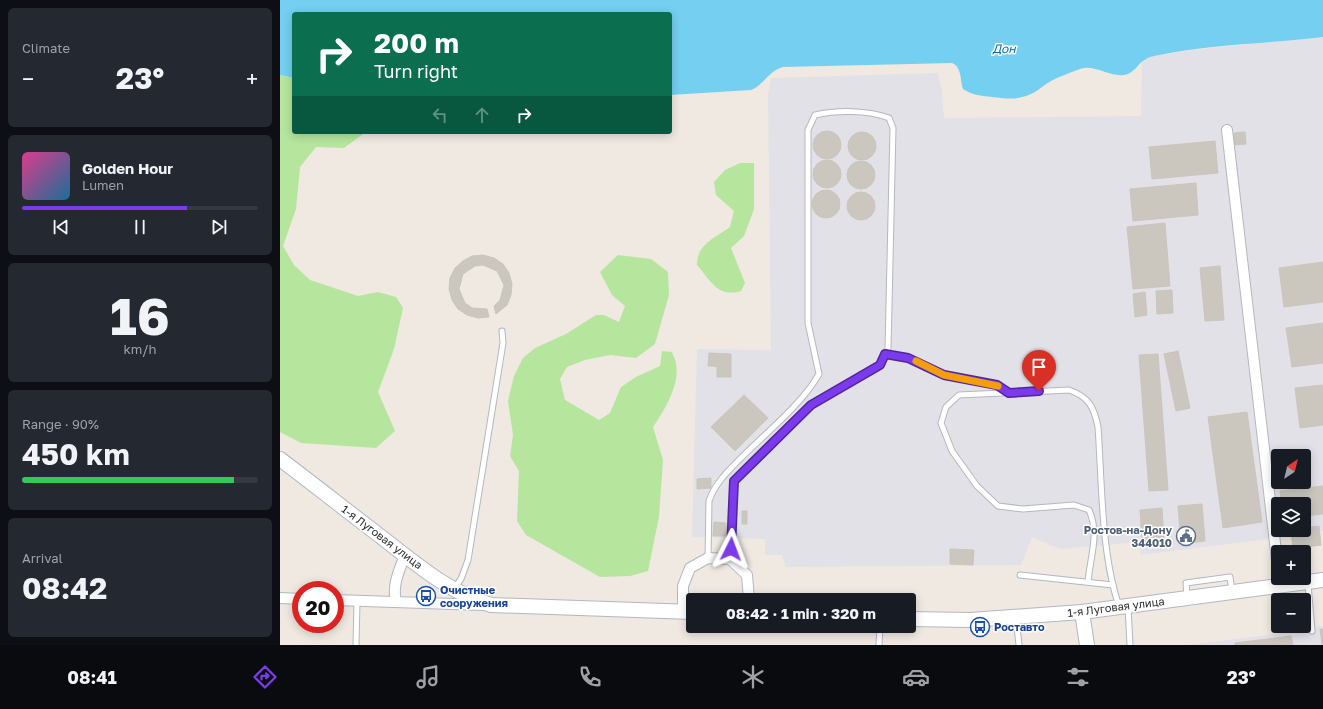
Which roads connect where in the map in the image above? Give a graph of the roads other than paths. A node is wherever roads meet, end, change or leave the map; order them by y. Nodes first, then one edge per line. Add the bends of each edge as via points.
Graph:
1 (1227, 130) dead end
2 (502, 331) dead end
3 (885, 354) junction
4 (1009, 393) junction
5 (280, 459) edge
6 (1275, 545) edge
7 (405, 556) junction
8 (708, 558) junction
9 (730, 560) junction
10 (1020, 575) dead end
11 (1323, 580) edge
12 (1088, 582) junction
13 (1311, 582) edge
14 (1271, 584) edge
15 (1113, 585) junction
16 (1308, 585) edge
17 (453, 589) junction
18 (748, 593) edge
19 (280, 598) edge
20 (292, 599) edge
21 (686, 599) edge
22 (344, 600) edge
23 (357, 601) junction
24 (396, 602) junction
25 (491, 605) junction
26 (1124, 606) junction
27 (686, 612) edge
28 (1082, 612) junction
29 (1016, 617) junction
30 (916, 619) edge
31 (1312, 631) dead end
32 (880, 633) edge
33 (356, 645) edge
34 (879, 645) edge
35 (1020, 645) edge
36 (1087, 645) edge
37 (1130, 645) edge

1 - 6 street
2 - 17 lane via 503,343 468,560 461,578
3 - 4 lane via 908,358 944,375 997,385
3 - 8 lane via 888,349 893,128 889,118 877,114 827,112 815,115 808,130 808,323 819,374 804,395 727,471 712,492 709,501
3 - 9 lane via 880,365 811,405 734,481
4 - 12 lane via 959,395 946,407 941,422 952,451 977,486 998,506 1023,509 1074,505 1089,510 1094,521 1094,546
4 - 15 lane via 1069,390 1081,394 1094,409 1098,427 1107,545
5 - 7 main road, 1-я Луговая улица
7 - 17 main road, 1-я Луговая улица
7 - 24 street via 395,583
8 - 9 street
8 - 21 street via 690,568 684,586
9 - 18 street via 747,575
10 - 12 lane
11 - 13 main road, 1-я Луговая улица
12 - 15 lane
14 - 26 main road, 1-я Луговая улица via 1232,593
15 - 26 lane
16 - 31 lane
17 - 25 main road, 1-я Луговая улица
19 - 20 street
22 - 23 street, 1-я Луговая улица
23 - 24 street, 1-я Луговая улица
23 - 33 lane
24 - 25 street, 1-я Луговая улица
25 - 27 main road, 1-я Луговая улица
26 - 28 main road, 1-я Луговая улица
26 - 37 lane
28 - 29 main road, 1-я Луговая улица
28 - 36 main road
29 - 30 main road, 1-я Луговая улица via 970,620
29 - 35 lane
32 - 34 lane

